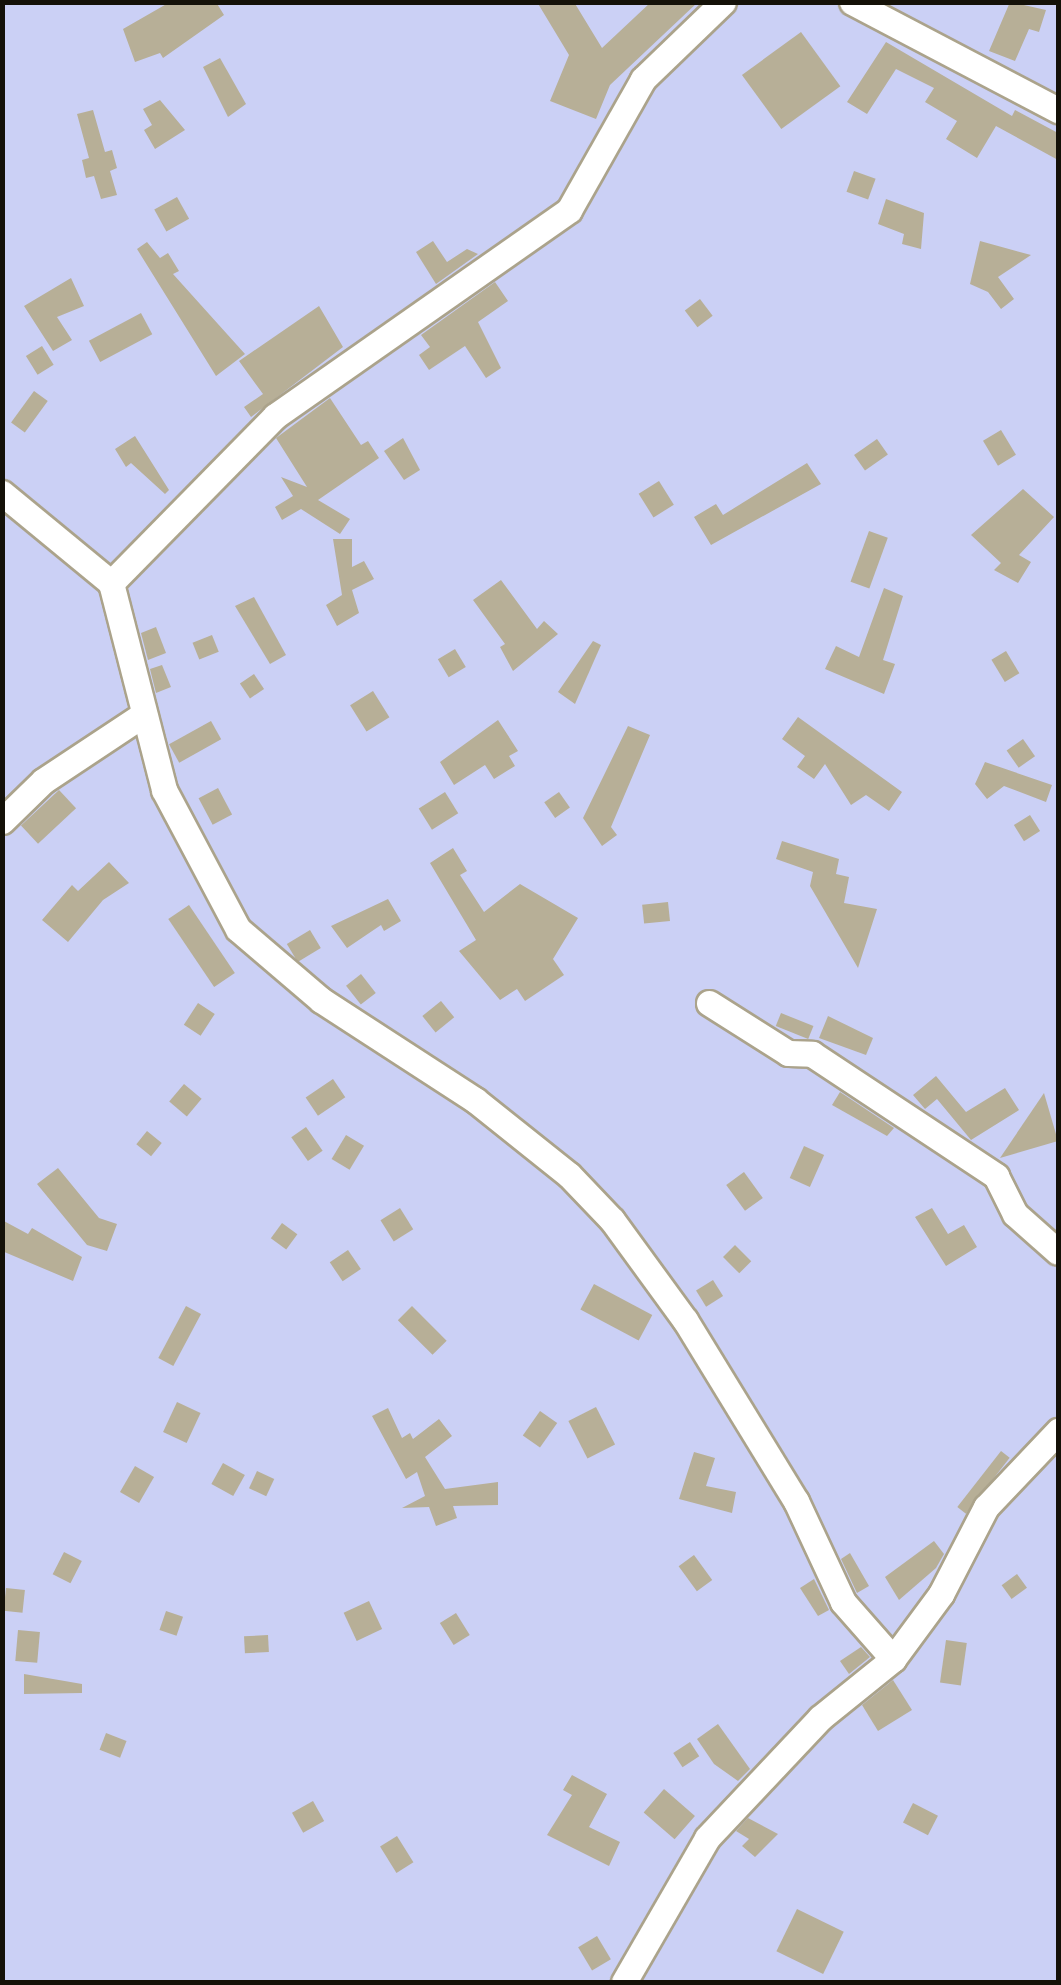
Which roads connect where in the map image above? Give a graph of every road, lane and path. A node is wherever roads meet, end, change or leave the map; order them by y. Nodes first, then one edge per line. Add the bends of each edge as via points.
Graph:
1 (723, 2) edge
2 (852, 2) edge
3 (1058, 110) edge
4 (2, 493) edge
5 (111, 583) junction
6 (144, 714) junction
7 (2, 822) edge
8 (709, 1003) dead end
9 (1058, 1252) edge
10 (1058, 1431) edge
11 (893, 1659) junction
12 (624, 1982) edge

1 - 5 street via 643,80 570,210 275,416
2 - 3 street
4 - 5 street
5 - 6 street
6 - 7 street via 43,781
6 - 11 street via 164,790 238,929 320,1000 475,1100 612,1220 685,1320 796,1501 843,1602
8 - 9 street via 788,1053 812,1054 996,1176 1015,1214
10 - 11 street via 986,1507 941,1594
11 - 12 street via 820,1718 707,1838

